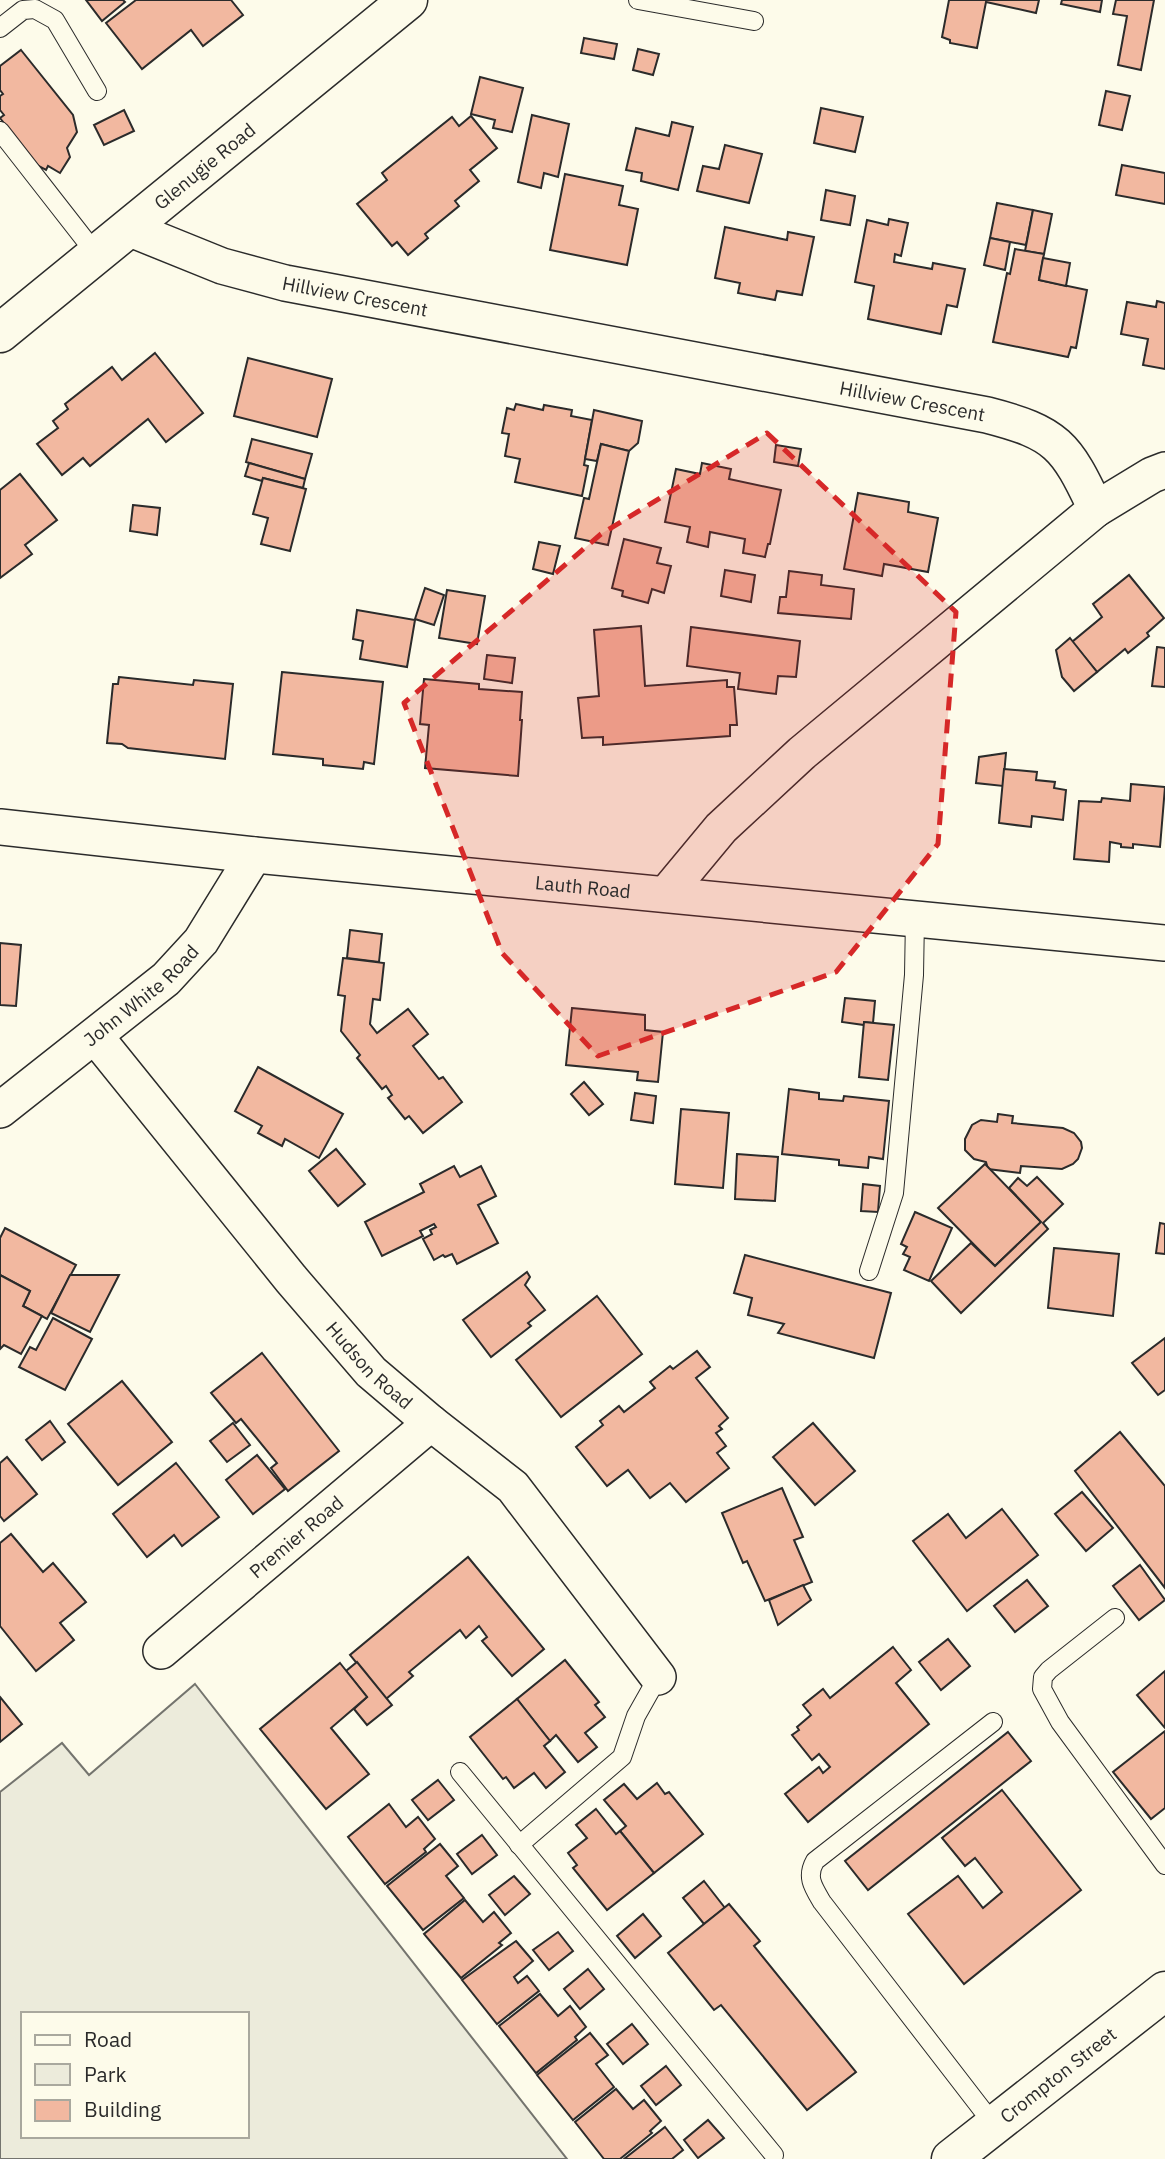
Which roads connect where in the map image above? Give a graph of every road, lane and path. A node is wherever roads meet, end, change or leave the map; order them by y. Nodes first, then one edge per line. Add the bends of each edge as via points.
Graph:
1 (408, 0) edge
2 (638, 0) edge
3 (754, 21) dead end
4 (0, 28) edge
5 (97, 91) dead end
6 (0, 131) edge
7 (128, 228) junction
8 (96, 254) junction
9 (0, 332) edge
10 (1165, 470) edge
11 (1096, 509) junction
12 (0, 827) edge
13 (254, 855) junction
14 (667, 893) junction
15 (915, 918) junction
16 (1165, 943) edge
17 (95, 1036) junction
18 (0, 1110) edge
19 (869, 1271) dead end
20 (431, 1423) junction
21 (1115, 1618) dead end
22 (161, 1651) dead end
23 (658, 1677) joint
24 (993, 1722) dead end
25 (460, 1773) dead end
26 (519, 1845) junction
27 (1165, 1865) edge
28 (1165, 1991) edge
29 (994, 2125) junction
30 (774, 2155) dead end
31 (951, 2159) edge

1 - 7 street, Glenugie Road
2 - 3 lane
4 - 5 lane via 23,10 35,9 55,20
6 - 8 lane
7 - 8 street, Glenugie Road
7 - 11 street, Hillview Crescent via 222,266 285,283 1019,423 1050,438 1071,458
8 - 9 street, Glenugie Road
10 - 11 street
11 - 14 street via 802,753 721,828
12 - 13 street, Lauth Road
13 - 14 street, Lauth Road
13 - 17 street, John White Road via 201,941 166,979
14 - 15 street, Lauth Road
15 - 16 street, Lauth Road
15 - 19 lane via 894,1193
17 - 18 street, John White Road
17 - 20 street, Hudson Road via 371,1372
20 - 22 street, Premier Road
20 - 23 street, Hudson Road via 513,1487
21 - 27 lane via 1049,1670 1042,1689 1060,1722
23 - 26 lane via 636,1716 622,1757
24 - 29 lane via 815,1861 810,1878 822,1902
25 - 26 lane
26 - 30 lane
28 - 29 street, Crompton Street
29 - 31 street, Crompton Street

